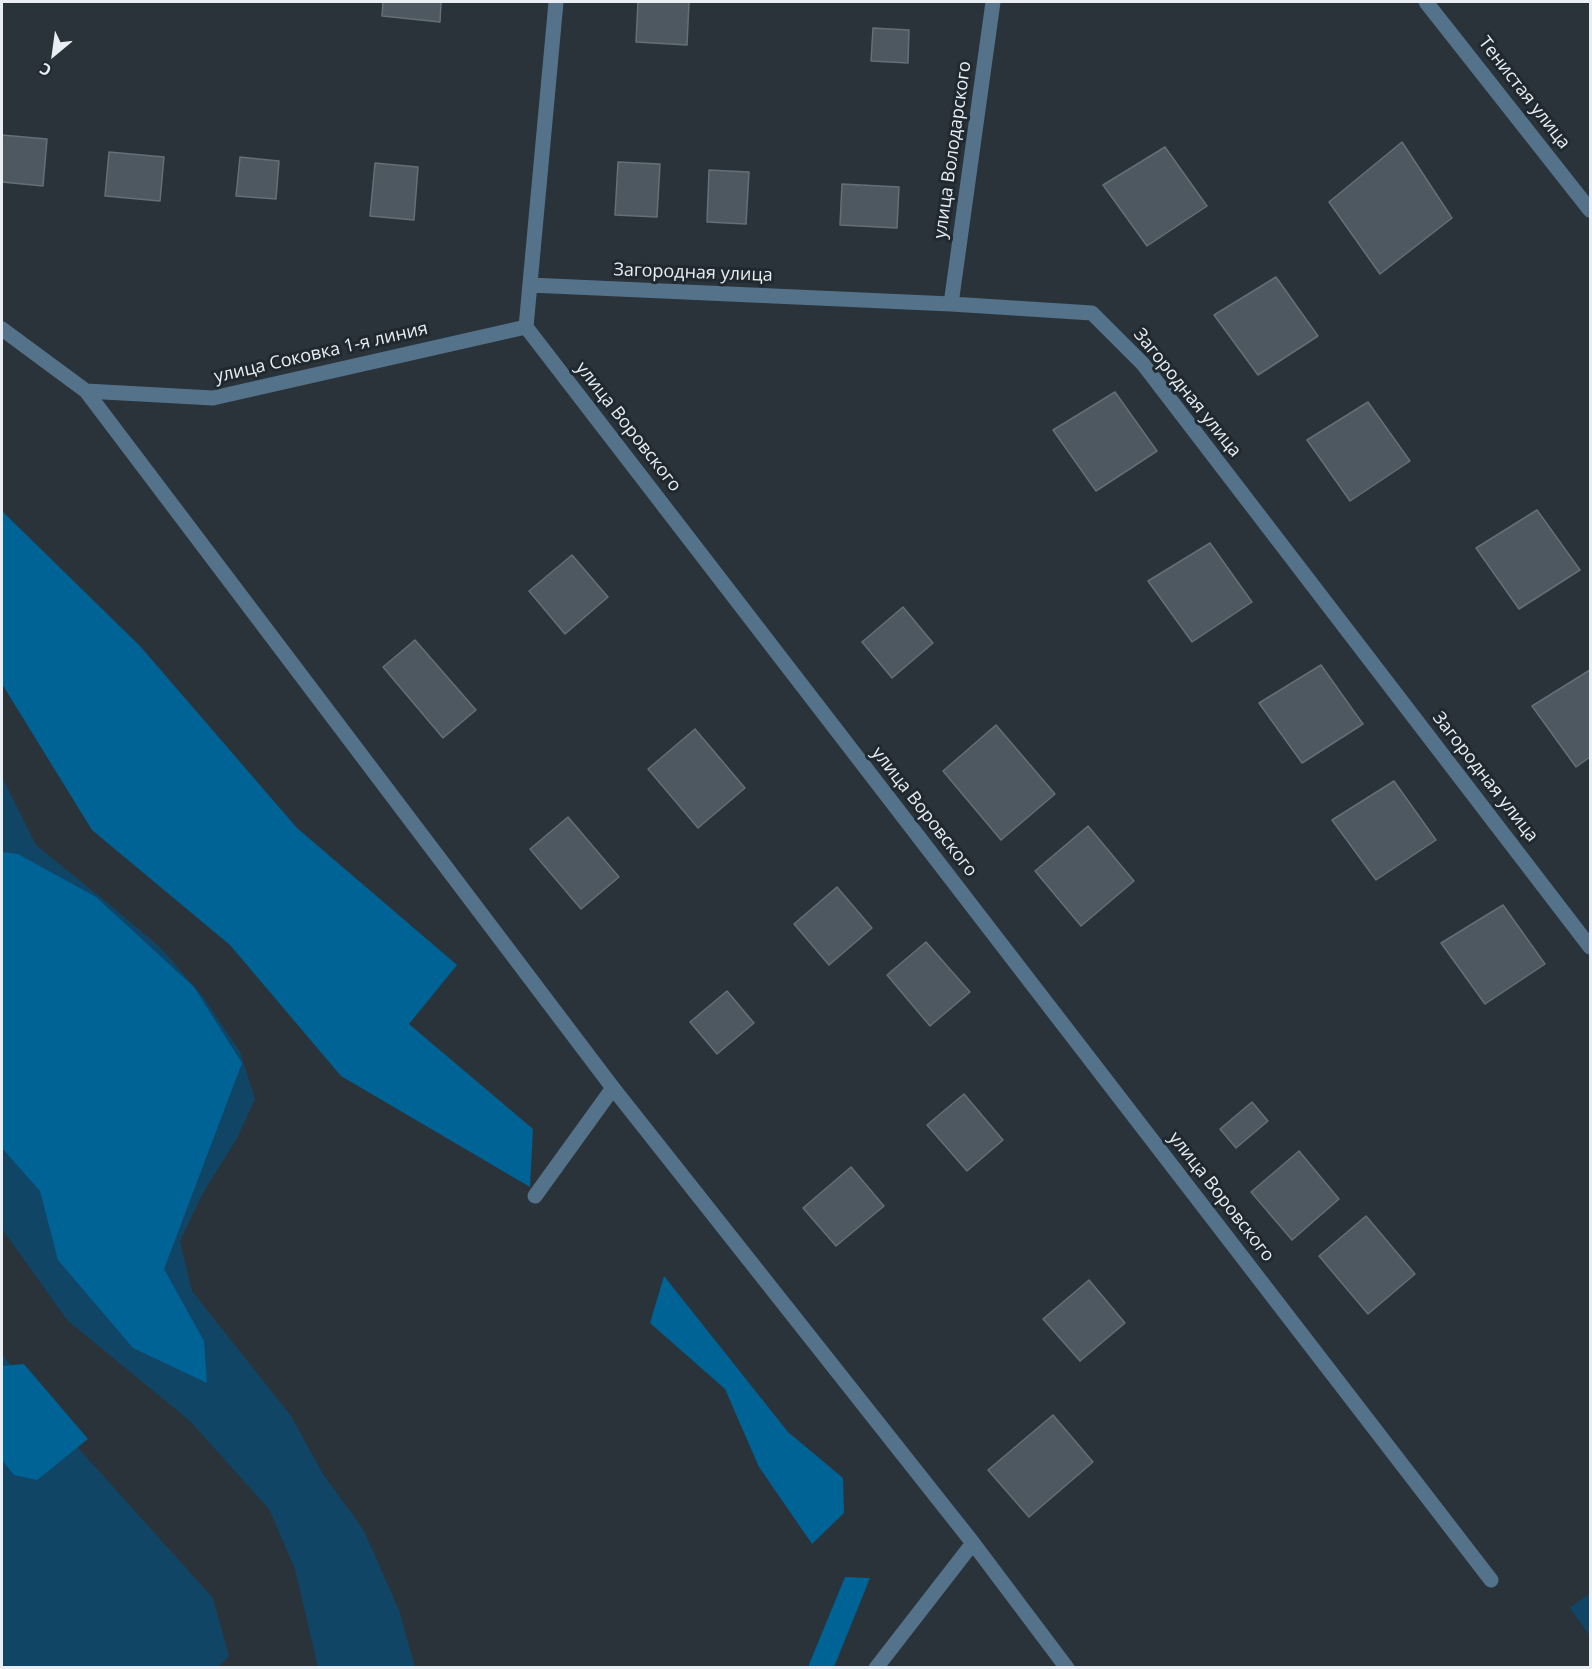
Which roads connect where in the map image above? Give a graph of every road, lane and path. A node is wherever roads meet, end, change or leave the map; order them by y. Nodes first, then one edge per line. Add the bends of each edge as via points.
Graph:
1 (556, 2) edge
2 (993, 2) edge
3 (1426, 2) edge
4 (1590, 210) edge
5 (530, 285) junction
6 (951, 304) junction
7 (526, 327) junction
8 (2, 329) edge
9 (86, 391) junction
10 (1590, 947) edge
11 (614, 1088) junction
12 (535, 1196) dead end
13 (973, 1543) junction
14 (1491, 1580) dead end
15 (876, 1668) edge
16 (1067, 1668) edge

1 - 5 street
2 - 6 street, улица Володарского
3 - 4 street, Тенистая улица
5 - 6 street, Загородная улица
5 - 7 street
6 - 10 street, Загородная улица via 1092,313 1126,347 1150,373
7 - 9 street, улица Соковка 1-я линия via 213,398
7 - 14 street, улица Воровского
8 - 9 street
9 - 11 street
11 - 12 street
11 - 13 street
13 - 15 street
13 - 16 street

